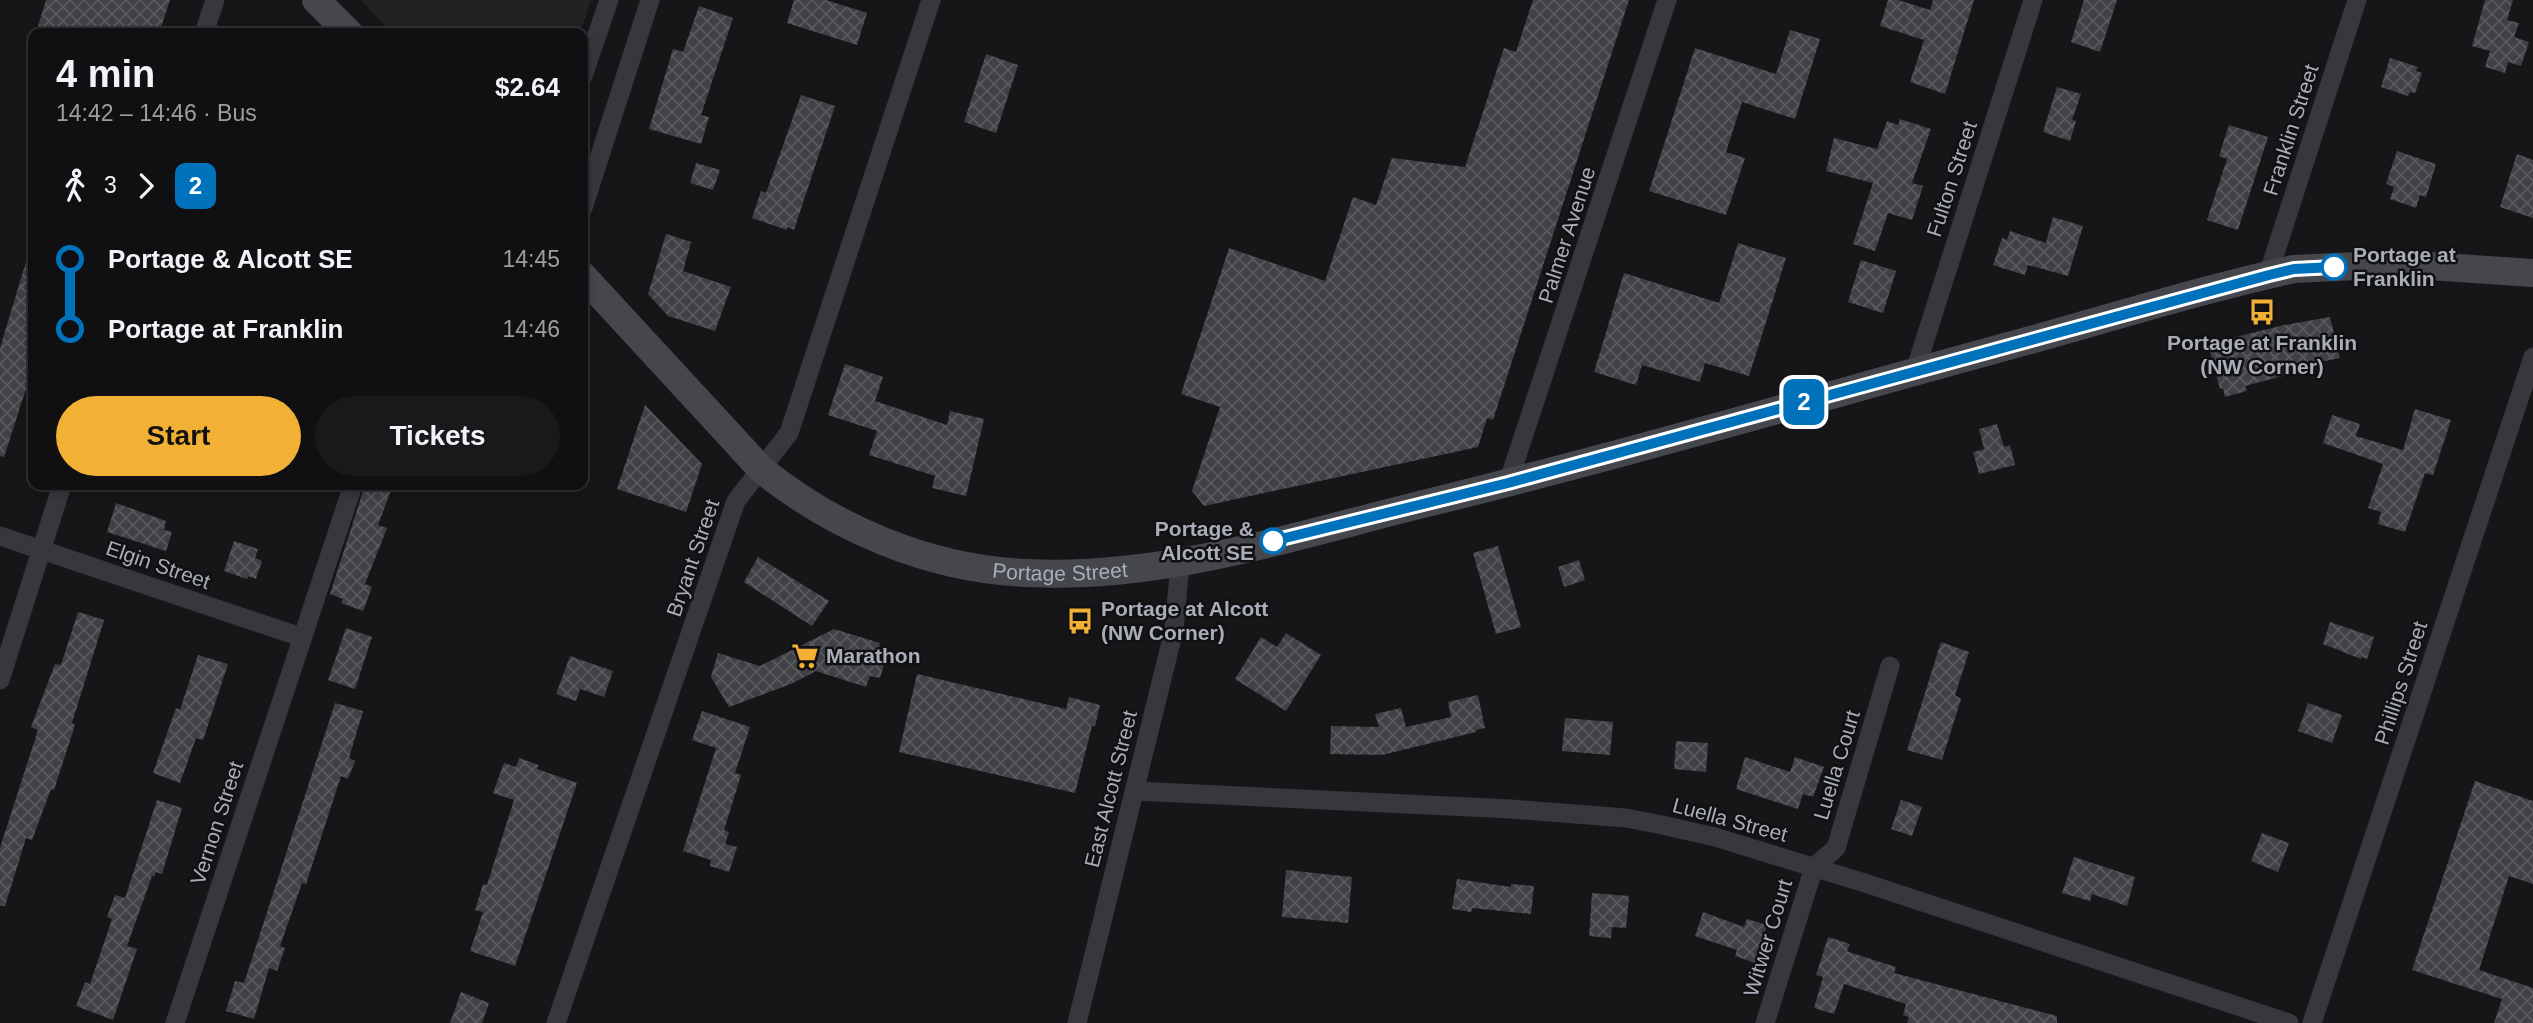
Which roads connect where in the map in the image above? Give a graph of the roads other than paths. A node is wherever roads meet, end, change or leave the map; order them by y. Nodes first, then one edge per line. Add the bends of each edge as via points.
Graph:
1 (215, 0) edge
2 (316, 0) edge
3 (609, 0) edge
4 (650, 0) edge
5 (931, 0) edge
6 (1667, 0) edge
7 (2034, 0) edge
8 (2357, 0) edge
9 (206, 28) edge
10 (344, 28) edge
11 (588, 61) edge
12 (588, 192) edge
13 (2533, 273) edge
14 (2269, 275) junction
15 (588, 281) edge
16 (2533, 357) edge
17 (1915, 371) junction
18 (761, 469) junction
19 (1508, 483) junction
20 (60, 490) edge
21 (351, 490) edge
22 (0, 536) edge
23 (41, 550) junction
24 (1180, 564) junction
25 (301, 637) junction
26 (1890, 666) dead end
27 (0, 680) edge
28 (1135, 791) junction
29 (1814, 867) junction
30 (175, 1023) edge
31 (556, 1023) edge
32 (1077, 1023) edge
33 (1765, 1023) edge
34 (2289, 1023) edge
35 (2312, 1023) edge

1 - 9 street
2 - 10 main road
3 - 11 street
4 - 12 street
5 - 18 street, Bryant Street via 789,433
6 - 19 street, Palmer Avenue
7 - 17 street, Fulton Street
8 - 14 street, Franklin Street
13 - 14 main road, Portage Street via 2399,264 2294,269
14 - 17 main road, Portage Street
15 - 18 main road, Portage Street
16 - 35 street, Phillips Street
17 - 19 main road, Portage Street
18 - 24 main road, Portage Street via 788,491 879,540 977,567 1024,573 1110,573
18 - 31 street, Bryant Street via 736,501
19 - 24 main road, Portage Street
20 - 23 street
21 - 25 street, Vernon Street
22 - 23 street, Elgin Street
23 - 25 street, Elgin Street
23 - 27 street
24 - 28 street, East Alcott Street via 1174,629
25 - 30 street, Vernon Street
26 - 29 street, Luella Court via 1836,848
28 - 29 street, Luella Street via 1626,818 1716,837
28 - 32 street, East Alcott Street
29 - 33 street, Witwer Court
29 - 34 street, Luella Street

